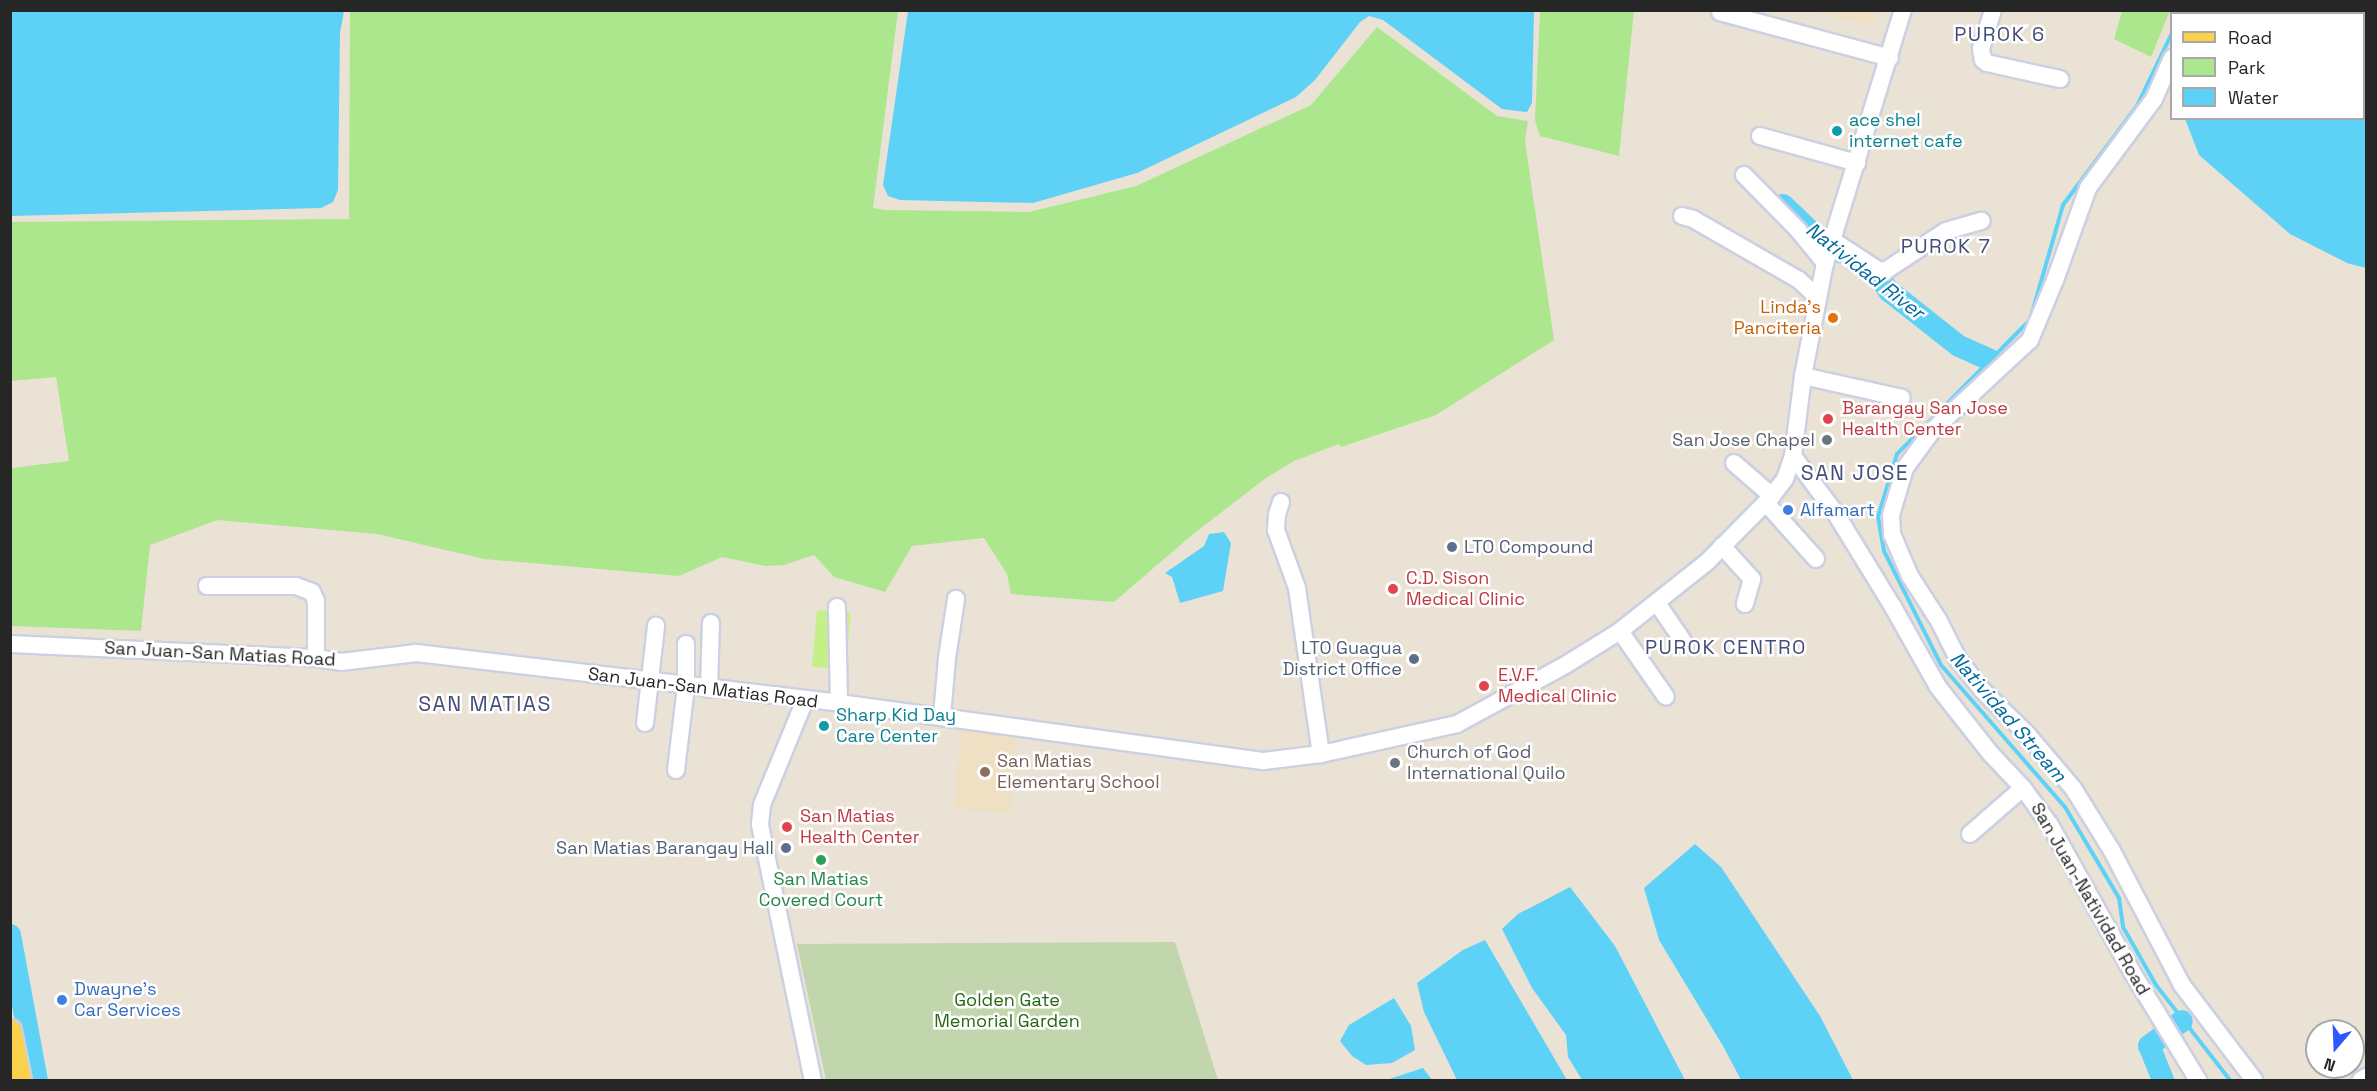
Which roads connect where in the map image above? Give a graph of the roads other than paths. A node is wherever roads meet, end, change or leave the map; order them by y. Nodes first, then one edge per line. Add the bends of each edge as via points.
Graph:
1 (1903, 10) edge
2 (1993, 10) edge
3 (1720, 12) edge
4 (1890, 58) junction
5 (2170, 63) edge
6 (2060, 79) dead end
7 (1760, 136) dead end
8 (1857, 163) junction
9 (1744, 175) dead end
10 (1682, 216) dead end
11 (1982, 221) dead end
12 (1829, 251) junction
13 (1817, 297) junction
14 (1803, 376) junction
15 (1902, 398) dead end
16 (1793, 456) junction
17 (1734, 463) dead end
18 (1769, 500) junction
19 (1281, 502) dead end
20 (1722, 546) junction
21 (1816, 558) dead end
22 (207, 586) dead end
23 (956, 599) dead end
24 (1658, 603) junction
25 (1745, 604) dead end
26 (837, 607) dead end
27 (711, 623) dead end
28 (656, 626) dead end
29 (1620, 632) junction
30 (1683, 641) dead end
31 (10, 644) edge
32 (686, 644) dead end
33 (316, 658) junction
34 (649, 682) junction
35 (686, 686) junction
36 (709, 689) junction
37 (1666, 697) dead end
38 (805, 700) junction
39 (839, 703) junction
40 (942, 716) junction
41 (645, 723) dead end
42 (1321, 754) junction
43 (676, 770) dead end
44 (2023, 788) junction
45 (1970, 834) dead end
46 (10, 1030) edge
47 (2367, 1077) edge
48 (20, 1080) edge
49 (813, 1080) edge
50 (2198, 1080) edge
51 (2254, 1080) edge
52 (2361, 1080) edge

1 - 4 street, San Juan-San Matias Road
2 - 6 street via 1982,49 1983,60
3 - 4 street
4 - 8 street, San Juan-San Matias Road
5 - 51 street via 2154,99 2088,188 2030,340 1932,431 1905,468 1891,514 1893,534 1910,576 1958,659 2073,788 2112,851 2182,985
7 - 8 street
8 - 12 street, San Juan-San Matias Road
9 - 12 street via 1798,230
10 - 13 street via 1799,280
11 - 12 street via 1946,231 1885,271
12 - 13 street, San Juan-San Matias Road
13 - 14 street, San Juan-San Matias Road
14 - 15 street
14 - 16 street, San Juan-San Matias Road
16 - 18 street, San Juan-San Matias Road via 1785,479
16 - 44 street, San Juan-Natividad Road via 1836,514 1938,687
17 - 18 street
18 - 20 street, San Juan-San Matias Road
18 - 21 street
19 - 42 street via 1276,530 1297,588
20 - 24 street, San Juan-San Matias Road
20 - 25 street via 1752,579
22 - 33 street via 296,586 312,592 316,601
23 - 40 street
24 - 29 street, San Juan-San Matias Road
24 - 30 street
26 - 39 street
27 - 36 street
28 - 34 street
29 - 37 street
29 - 42 street, San Juan-San Matias Road via 1457,724
31 - 33 street, San Juan-San Matias Road
32 - 35 street
33 - 34 street, San Juan-San Matias Road via 341,662 416,653
34 - 35 street, San Juan-San Matias Road
34 - 41 street
35 - 36 street, San Juan-San Matias Road
35 - 43 street
36 - 38 street, San Juan-San Matias Road
38 - 39 street, San Juan-San Matias Road
38 - 49 street via 762,805 760,825
39 - 40 street, San Juan-San Matias Road
40 - 42 street, San Juan-San Matias Road via 1264,761
44 - 45 street
44 - 50 street, San Juan-Natividad Road via 2050,825
46 - 48 main road
47 - 52 street

